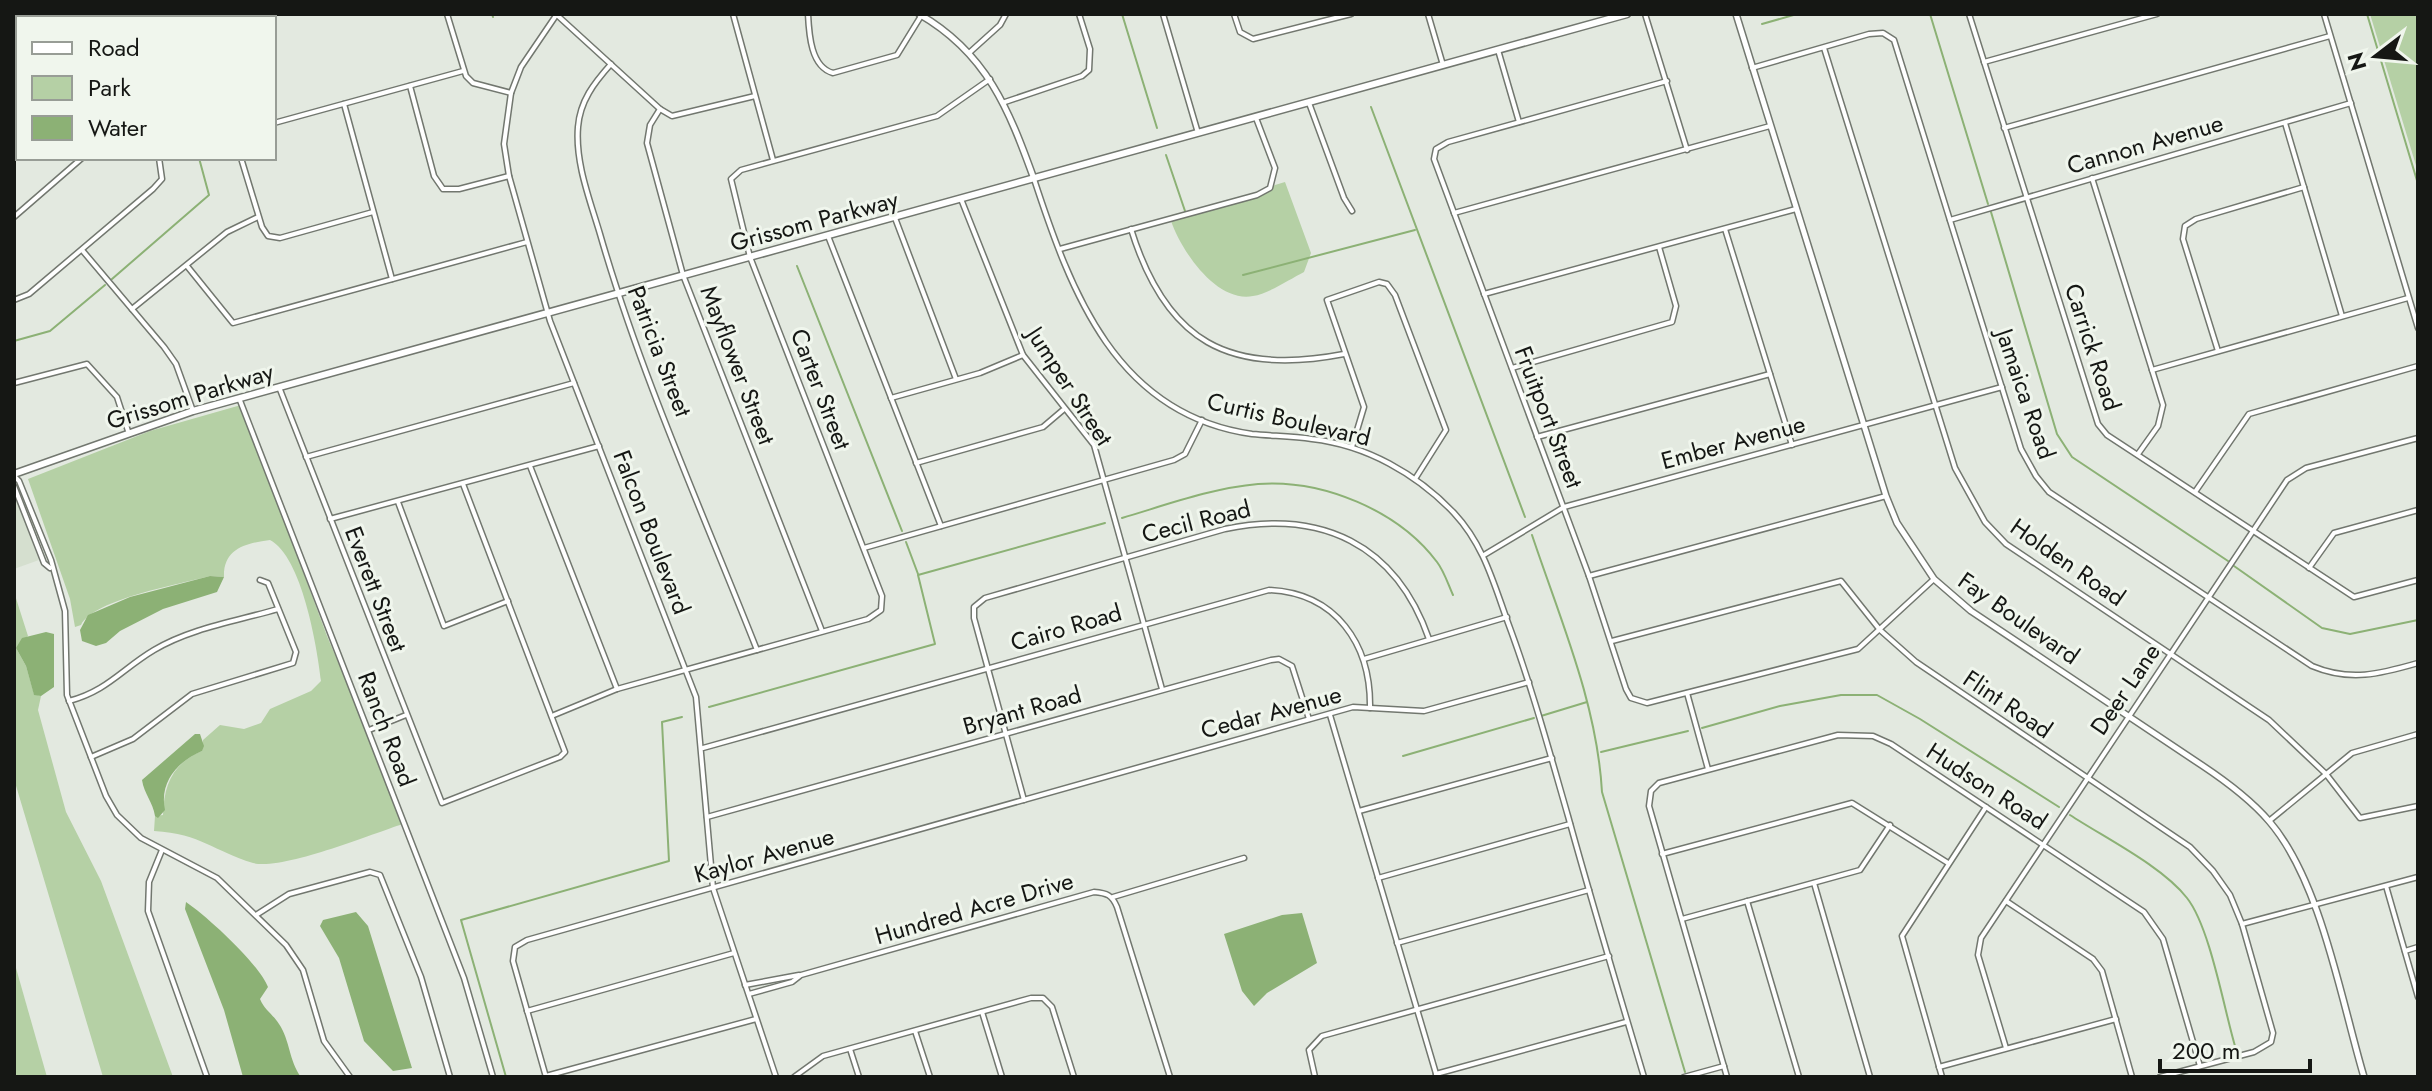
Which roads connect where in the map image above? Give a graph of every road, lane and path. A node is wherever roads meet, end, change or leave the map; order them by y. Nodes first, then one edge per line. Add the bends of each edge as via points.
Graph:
1 (447, 14) edge
2 (557, 14) edge
3 (733, 14) edge
4 (808, 14) edge
5 (921, 14) edge
6 (1006, 14) edge
7 (1079, 14) edge
8 (1163, 14) edge
9 (1234, 14) edge
10 (1351, 14) edge
11 (1428, 14) edge
12 (1627, 14) edge
13 (1645, 14) edge
14 (1736, 14) edge
15 (1969, 14) edge
16 (2157, 14) edge
17 (2324, 14) edge
18 (2330, 36) junction
19 (1824, 48) junction
20 (1498, 50) junction
21 (969, 53) junction
22 (1984, 62) junction
23 (611, 64) junction
24 (1443, 65) junction
25 (1752, 68) junction
26 (463, 71) junction
27 (990, 79) junction
28 (1667, 81) junction
29 (410, 86) junction
30 (511, 93) junction
31 (755, 96) junction
32 (1005, 102) junction
33 (344, 103) junction
34 (1309, 103) junction
35 (2351, 103) junction
36 (660, 109) junction
37 (1256, 118) junction
38 (276, 122) edge
39 (1519, 122) junction
40 (2285, 123) junction
41 (1770, 126) junction
42 (2004, 128) junction
43 (1198, 133) junction
44 (1687, 150) junction
45 (80, 160) edge
46 (159, 160) edge
47 (242, 160) edge
48 (773, 160) junction
49 (509, 176) junction
50 (2092, 178) junction
51 (1034, 179) junction
52 (2304, 187) junction
53 (2026, 197) junction
54 (961, 199) junction
55 (1796, 209) junction
56 (1352, 211) dead end
57 (373, 212) junction
58 (1454, 213) junction
59 (14, 217) edge
60 (258, 217) junction
61 (895, 218) junction
62 (1950, 220) junction
63 (1131, 229) junction
64 (1725, 229) junction
65 (828, 236) junction
66 (528, 242) junction
67 (1659, 247) junction
68 (1060, 249) junction
69 (82, 250) junction
70 (750, 257) junction
71 (187, 266) junction
72 (683, 275) junction
73 (392, 279) junction
74 (617, 293) junction
75 (1484, 294) junction
76 (2409, 298) junction
77 (14, 300) edge
78 (132, 309) junction
79 (547, 313) junction
80 (2342, 316) junction
81 (2418, 328) edge
82 (2218, 351) junction
83 (1344, 354) junction
84 (1023, 355) junction
85 (2418, 366) edge
86 (1512, 368) junction
87 (2152, 370) junction
88 (1770, 374) junction
89 (956, 379) junction
90 (14, 383) edge
91 (574, 383) junction
92 (279, 387) junction
93 (2002, 387) junction
94 (239, 398) junction
95 (891, 398) junction
96 (1935, 407) junction
97 (1063, 410) junction
98 (193, 411) junction
99 (1202, 420) junction
100 (1865, 425) junction
101 (128, 431) junction
102 (1537, 437) junction
103 (2418, 438) edge
104 (1792, 445) junction
105 (599, 446) junction
106 (1352, 447) junction
107 (2138, 454) junction
108 (306, 457) junction
109 (916, 463) junction
110 (530, 466) junction
111 (14, 475) edge
112 (1415, 479) junction
113 (1104, 480) junction
114 (463, 484) junction
115 (14, 486) edge
116 (2195, 492) junction
117 (1886, 496) junction
118 (398, 502) junction
119 (1564, 507) junction
120 (2418, 510) edge
121 (330, 519) junction
122 (941, 526) junction
123 (2253, 531) junction
124 (864, 548) junction
125 (1484, 555) junction
126 (1126, 558) junction
127 (50, 568) junction
128 (2309, 568) junction
129 (1589, 576) junction
130 (1934, 579) junction
131 (260, 580) dead end
132 (2418, 580) edge
133 (2208, 598) junction
134 (508, 601) junction
135 (278, 609) junction
136 (1507, 617) junction
137 (1144, 623) junction
138 (1880, 630) junction
139 (822, 631) junction
140 (1429, 639) junction
141 (1612, 641) junction
142 (757, 650) junction
143 (2170, 655) junction
144 (1364, 659) junction
145 (2418, 663) edge
146 (989, 667) junction
147 (686, 670) junction
148 (1529, 682) junction
149 (617, 689) junction
150 (1162, 689) junction
151 (1687, 693) junction
152 (69, 701) junction
153 (1370, 708) junction
154 (1330, 714) junction
155 (406, 715) junction
156 (554, 715) junction
157 (2128, 716) junction
158 (1309, 719) junction
159 (369, 730) junction
160 (1006, 734) junction
161 (2418, 734) edge
162 (703, 748) junction
163 (91, 757) junction
164 (1552, 758) junction
165 (1708, 769) junction
166 (2326, 774) junction
167 (2087, 778) junction
168 (1024, 800) junction
169 (2418, 806) edge
170 (1986, 807) junction
171 (1359, 811) junction
172 (707, 817) junction
173 (2269, 821) junction
174 (1570, 824) junction
175 (1890, 825) junction
176 (2043, 844) junction
177 (162, 850) junction
178 (1662, 854) junction
179 (1244, 858) dead end
180 (1948, 863) junction
181 (2418, 877) edge
182 (1378, 878) junction
183 (1814, 883) junction
184 (2386, 886) junction
185 (713, 888) junction
186 (1589, 890) junction
187 (1113, 897) junction
188 (1747, 901) junction
189 (2006, 901) junction
190 (2314, 905) junction
191 (256, 915) junction
192 (1682, 919) junction
193 (2242, 924) junction
194 (1397, 943) junction
195 (2418, 947) edge
196 (2405, 951) junction
197 (734, 953) junction
198 (1609, 956) junction
199 (801, 975) junction
200 (745, 985) junction
201 (749, 994) junction
202 (2418, 997) edge
203 (1417, 1008) junction
204 (527, 1011) junction
205 (982, 1012) junction
206 (757, 1019) junction
207 (2116, 1019) junction
208 (1628, 1022) junction
209 (915, 1031) junction
210 (2006, 1048) junction
211 (850, 1049) junction
212 (1724, 1066) junction
213 (2200, 1066) junction
214 (1939, 1067) junction
215 (2363, 1075) edge
216 (1436, 1076) edge
217 (207, 1077) edge
218 (350, 1077) edge
219 (450, 1077) edge
220 (493, 1077) edge
221 (546, 1077) edge
222 (776, 1077) edge
223 (794, 1077) edge
224 (859, 1077) edge
225 (930, 1077) edge
226 (1002, 1077) edge
227 (1074, 1077) edge
228 (1170, 1077) edge
229 (1315, 1077) edge
230 (1644, 1077) edge
231 (1684, 1077) edge
232 (1727, 1077) edge
233 (1799, 1077) edge
234 (1870, 1077) edge
235 (1942, 1077) edge
236 (2132, 1077) edge
237 (2160, 1077) edge

1 - 26 street
2 - 23 street
2 - 30 street, Falcon Boulevard via 521,67
3 - 31 street
4 - 5 street via 817,62 833,73 897,55
5 - 21 street, Curtis Boulevard
6 - 21 street
7 - 32 street via 1090,49 1089,70
8 - 43 street
9 - 10 street via 1240,32 1253,39
11 - 24 street
12 - 20 main road, Grissom Parkway
13 - 28 street
14 - 25 street, Fay Boulevard
15 - 22 street, Carrick Road
16 - 22 street
17 - 18 street
18 - 35 street
18 - 42 street
19 - 25 street, Jamaica Road
19 - 62 street, Jamaica Road via 1869,34 1883,33 1894,40
19 - 96 street, Holden Road
20 - 24 main road, Grissom Parkway
20 - 39 street
21 - 27 street, Curtis Boulevard
22 - 42 street, Carrick Road
23 - 36 street
23 - 74 street, Patricia Street via 582,106 578,144
24 - 34 main road, Grissom Parkway
25 - 41 street, Fay Boulevard
26 - 29 street
26 - 30 street via 473,83
27 - 32 street, Curtis Boulevard
27 - 48 street via 937,116
28 - 39 street
28 - 44 street
29 - 33 street
29 - 49 street via 434,176 443,189
30 - 49 street, Falcon Boulevard via 504,144
31 - 36 street via 683,115
31 - 48 street
32 - 51 street, Curtis Boulevard
33 - 38 street
33 - 57 street
34 - 37 main road, Grissom Parkway
34 - 56 street
35 - 40 street, Cannon Avenue
35 - 76 street
36 - 72 street, Mayflower Street via 647,143
37 - 43 main road, Grissom Parkway
37 - 63 street via 1275,168 1270,188
39 - 58 street, Fruitport Street via 1436,149 1434,159
40 - 50 street, Cannon Avenue
40 - 52 street
41 - 44 street
41 - 55 street, Fay Boulevard
42 - 53 street, Carrick Road
43 - 51 main road, Grissom Parkway
44 - 58 street
45 - 59 street
46 - 69 street via 162,179
47 - 60 street
48 - 70 street, Carter Street via 741,170 731,179
49 - 66 street, Falcon Boulevard
50 - 53 street, Cannon Avenue
50 - 87 street
51 - 54 main road, Grissom Parkway
51 - 68 street, Curtis Boulevard
52 - 80 street
52 - 82 street via 2185,226 2183,239
53 - 62 street, Cannon Avenue
53 - 107 street, Carrick Road via 2098,424
54 - 61 main road, Grissom Parkway
54 - 84 street, Jumper Street
55 - 64 street
55 - 100 street, Fay Boulevard
57 - 60 street via 280,238 268,236
57 - 73 street
58 - 75 street, Fruitport Street
60 - 71 street via 241,222
61 - 65 main road, Grissom Parkway
61 - 89 street
62 - 93 street, Jamaica Road
63 - 68 street
63 - 83 street via 1151,285 1183,323 1216,347 1275,363
64 - 67 street
64 - 88 street
65 - 70 main road, Grissom Parkway
65 - 95 street
66 - 73 street
66 - 79 street, Falcon Boulevard
67 - 75 street
67 - 86 street via 1676,306 1672,322
68 - 99 street, Curtis Boulevard via 1078,297 1115,358 1164,399
69 - 77 street via 29,294
69 - 78 street
70 - 72 main road, Grissom Parkway
70 - 124 street, Carter Street
71 - 73 street via 233,323
71 - 78 street
72 - 74 main road, Grissom Parkway
72 - 139 street, Mayflower Street
74 - 79 main road, Grissom Parkway
74 - 142 street, Patricia Street
75 - 86 street, Fruitport Street
76 - 80 street
76 - 81 street
78 - 98 street via 176,364
79 - 91 street, Falcon Boulevard
79 - 92 main road, Grissom Parkway
80 - 82 street
82 - 87 street
83 - 106 street via 1364,407
83 - 112 street via 1327,300 1387,284 1446,430
84 - 89 street
84 - 97 street, Jumper Street
85 - 116 street via 2249,414
86 - 102 street, Fruitport Street
87 - 107 street via 2164,415
88 - 102 street
88 - 104 street
89 - 95 street
90 - 101 street via 87,364 117,397
91 - 105 street, Falcon Boulevard
91 - 108 street
92 - 94 main road, Grissom Parkway
92 - 108 street, Everett Street
93 - 96 street, Ember Avenue
93 - 133 street, Jamaica Road via 2021,449 2049,492
94 - 98 main road, Grissom Parkway
94 - 159 street, Ranch Road
95 - 109 street
96 - 100 street, Ember Avenue
96 - 143 street, Holden Road via 1966,493 1985,522 2006,544
97 - 109 street via 1043,427
97 - 113 street, Jumper Street via 1094,445
98 - 101 main road, Grissom Parkway
99 - 106 street, Curtis Boulevard via 1249,433
99 - 113 street via 1185,454
100 - 104 street, Ember Avenue
100 - 117 street, Fay Boulevard
101 - 111 main road, Grissom Parkway
102 - 119 street, Fruitport Street
103 - 123 street, Deer Lane via 2293,473
104 - 119 street, Ember Avenue
105 - 110 street
105 - 147 street, Falcon Boulevard
106 - 112 street, Curtis Boulevard
107 - 116 street, Carrick Road
108 - 121 street, Everett Street
109 - 122 street
110 - 114 street
110 - 149 street
111 - 127 street
112 - 125 street, Curtis Boulevard via 1455,514
113 - 122 street
113 - 126 street, Jumper Street
114 - 118 street
114 - 134 street
115 - 127 street
116 - 123 street, Carrick Road
117 - 129 street
117 - 130 street, Fay Boulevard
118 - 121 street
118 - 134 street via 444,626
119 - 125 street, Ember Avenue
119 - 129 street, Fruitport Street
120 - 128 street via 2334,533
121 - 155 street, Everett Street
122 - 124 street
123 - 128 street, Carrick Road
123 - 133 street, Deer Lane
124 - 139 street, Carter Street via 882,596 881,610 868,619
125 - 136 street, Curtis Boulevard
126 - 137 street, Jumper Street
126 - 140 street, Cecil Road via 1256,523 1320,527 1355,543 1386,566 1420,613
126 - 146 street, Cecil Road via 985,598 974,607 974,618
127 - 152 street via 65,611
128 - 132 street, Carrick Road via 2354,597
129 - 141 street, Fruitport Street
130 - 138 street
130 - 157 street, Fay Boulevard via 1971,611
131 - 135 street via 268,583
133 - 143 street, Deer Lane
133 - 145 street, Jamaica Road via 2323,671 2371,676
134 - 156 street
135 - 152 street via 179,637 94,694
135 - 163 street via 296,652 293,663 192,694 133,739
136 - 140 street
136 - 148 street, Curtis Boulevard
137 - 144 street, Cairo Road via 1250,594 1288,591 1331,610 1355,638
137 - 146 street, Cairo Road
137 - 150 street, Jumper Street
138 - 141 street, Flint Road via 1841,581
138 - 151 street via 1848,654 1812,658
138 - 167 street, Flint Road via 1916,662
139 - 142 street
140 - 144 street
141 - 151 street, Fruitport Street via 1631,698 1647,703
142 - 147 street
143 - 157 street, Deer Lane
143 - 166 street, Holden Road via 2269,720
144 - 153 street, Cairo Road
146 - 160 street
146 - 162 street, Cairo Road
147 - 149 street
147 - 162 street, Falcon Boulevard
148 - 153 street, Cedar Avenue via 1424,711
148 - 164 street, Curtis Boulevard
149 - 156 street
150 - 158 street, Bryant Road via 1279,659 1297,675
150 - 160 street, Bryant Road
151 - 165 street
152 - 163 street
153 - 154 street, Cedar Avenue
154 - 158 street, Cedar Avenue
154 - 171 street
155 - 156 street, Everett Street via 442,803 560,757 565,752
155 - 159 street
157 - 167 street, Deer Lane
157 - 173 street, Fay Boulevard via 2235,788
158 - 168 street, Cedar Avenue
159 - 220 street, Ranch Road via 464,978
160 - 168 street
160 - 172 street, Bryant Road
161 - 166 street via 2352,753
162 - 172 street, Falcon Boulevard
163 - 177 street via 117,815
164 - 171 street
164 - 174 street, Curtis Boulevard
165 - 170 street, Hudson Road via 1856,734 1891,744
165 - 178 street, Hudson Road via 1659,783 1651,791 1648,802
166 - 169 street, Holden Road via 2360,818
166 - 173 street
167 - 176 street, Deer Lane
167 - 193 street, Flint Road via 2190,847 2230,895
168 - 185 street, Kaylor Avenue
170 - 176 street, Hudson Road
170 - 180 street
171 - 182 street
172 - 185 street, Falcon Boulevard
173 - 190 street, Fay Boulevard via 2290,851
174 - 182 street
174 - 186 street, Curtis Boulevard
175 - 178 street via 1858,803 1844,803
175 - 180 street
175 - 183 street via 1860,870
176 - 189 street, Deer Lane
176 - 213 street, Hudson Road via 2132,903 2154,925 2163,939
177 - 191 street via 217,878
177 - 217 street via 149,882 148,911
178 - 192 street
179 - 187 street, Hundred Acre Drive
180 - 214 street via 1902,936
181 - 184 street
182 - 194 street
183 - 188 street
183 - 234 street
184 - 190 street
184 - 196 street
185 - 197 street, Falcon Boulevard
185 - 204 street, Kaylor Avenue via 515,947 513,961
186 - 194 street
186 - 198 street, Curtis Boulevard
187 - 199 street, Hundred Acre Drive via 1094,892
187 - 228 street
188 - 192 street
188 - 233 street
189 - 207 street via 2093,959 2102,971
189 - 210 street, Deer Lane via 1978,946
190 - 193 street
190 - 215 street, Fay Boulevard
191 - 218 street via 297,959 324,1041
191 - 219 street via 289,894 370,872 380,875 421,977
192 - 212 street
193 - 213 street, Flint Road via 2272,1025 2271,1042 2254,1052
194 - 203 street
195 - 196 street
196 - 202 street
197 - 200 street, Falcon Boulevard
197 - 204 street
198 - 203 street
198 - 208 street, Curtis Boulevard
199 - 200 street, Hundred Acre Drive
199 - 201 street, Hundred Acre Drive
200 - 201 street, Falcon Boulevard
201 - 206 street, Falcon Boulevard
203 - 216 street
203 - 229 street via 1316,1040 1309,1050
204 - 221 street
205 - 209 street
205 - 226 street
205 - 227 street via 1043,998 1052,1007
206 - 221 street
206 - 222 street, Falcon Boulevard
207 - 210 street
207 - 236 street
208 - 216 street
208 - 230 street, Curtis Boulevard
209 - 211 street
209 - 225 street
210 - 214 street
211 - 223 street via 823,1056
211 - 224 street
212 - 231 street
212 - 232 street
213 - 237 street
214 - 235 street

